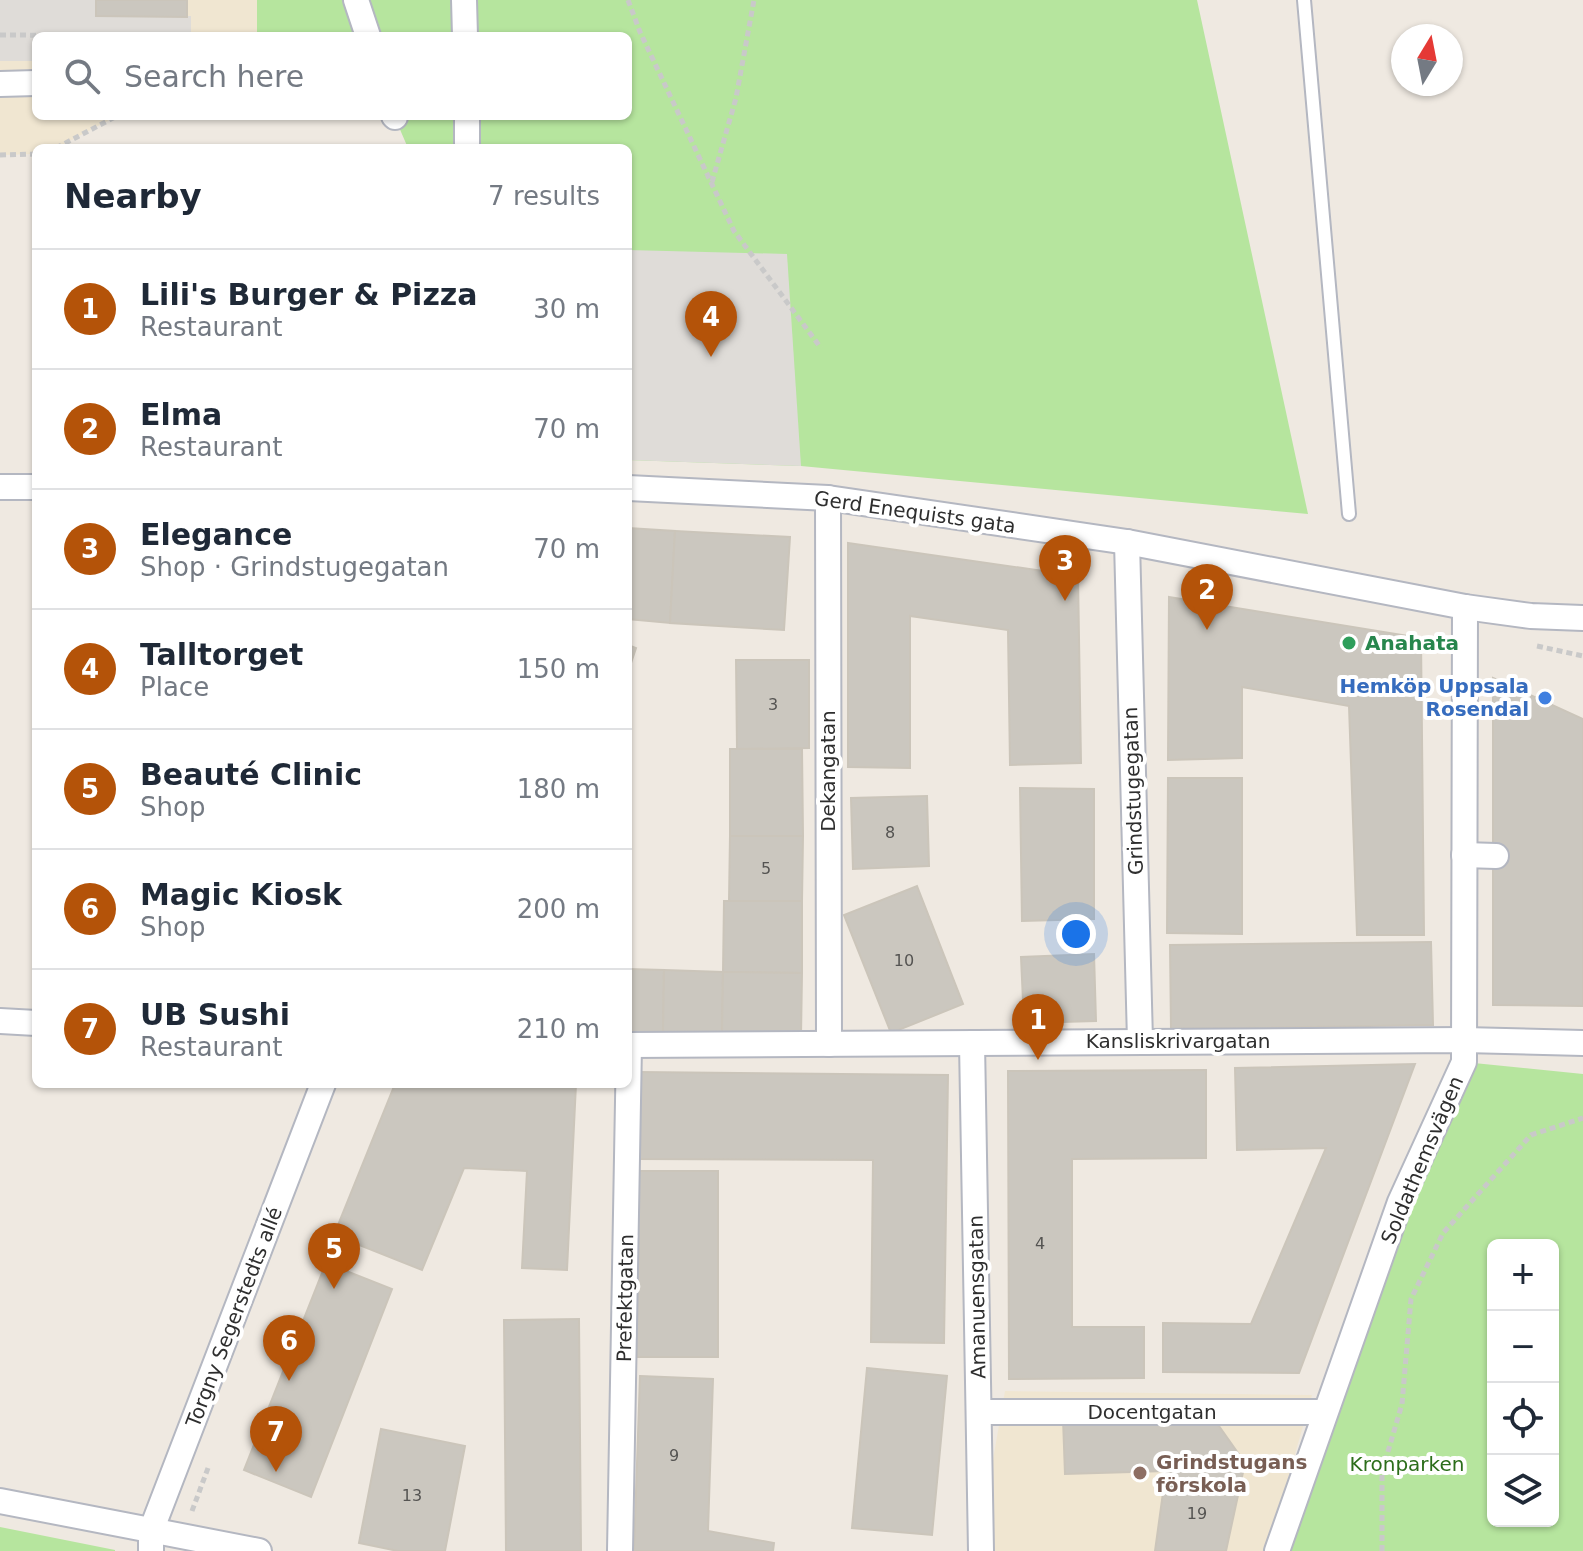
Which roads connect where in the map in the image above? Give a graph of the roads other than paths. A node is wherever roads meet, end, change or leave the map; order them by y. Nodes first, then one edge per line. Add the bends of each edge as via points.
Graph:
1 (356, 0) edge
2 (464, 0) edge
3 (1304, 0) edge
4 (367, 32) edge
5 (465, 32) edge
6 (32, 83) edge
7 (0, 84) edge
8 (467, 120) edge
9 (467, 144) edge
10 (0, 487) edge
11 (32, 487) edge
12 (632, 488) edge
13 (828, 498) junction
14 (1349, 514) dead end
15 (1127, 542) junction
16 (1465, 607) junction
17 (1531, 616) junction
18 (1583, 618) edge
19 (1583, 629) edge
20 (1464, 855) junction
21 (1496, 856) dead end
22 (0, 1021) edge
23 (32, 1023) edge
24 (1464, 1040) junction
25 (1140, 1041) junction
26 (972, 1043) junction
27 (1583, 1043) edge
28 (829, 1044) junction
29 (632, 1045) edge
30 (321, 1088) edge
31 (627, 1088) edge
32 (979, 1412) junction
33 (1324, 1412) junction
34 (0, 1501) edge
35 (151, 1541) edge
36 (259, 1551) edge
37 (620, 1551) edge
38 (981, 1551) edge
39 (1277, 1551) edge

1 - 4 street
2 - 5 street
3 - 14 lane
6 - 7 street
8 - 9 street
10 - 11 street
12 - 13 street, Gerd Enequists gata
13 - 15 street, Gerd Enequists gata
13 - 28 street, Dekangatan
15 - 16 street, Gerd Enequists gata
15 - 25 street, Grindstugegatan
16 - 17 street, Gerd Enequists gata
16 - 20 street, Soldathemsvägen
17 - 18 street, Gerd Enequists gata
17 - 19 street, Gerd Enequists gata
20 - 21 street
20 - 24 street, Soldathemsvägen
22 - 23 street
24 - 25 street, Kansliskrivargatan
24 - 27 street, Kansliskrivargatan
24 - 33 street, Soldathemsvägen via 1464,1062 1400,1202
25 - 26 street, Kansliskrivargatan
26 - 28 street, Kansliskrivargatan
26 - 32 street, Amanuensgatan
28 - 29 street, Kansliskrivargatan
30 - 35 street, Torgny Segerstedts allé
31 - 37 street, Prefektgatan
32 - 33 street, Docentgatan
32 - 38 street, Amanuensgatan
33 - 39 street, Soldathemsvägen
34 - 35 street
35 - 36 street

